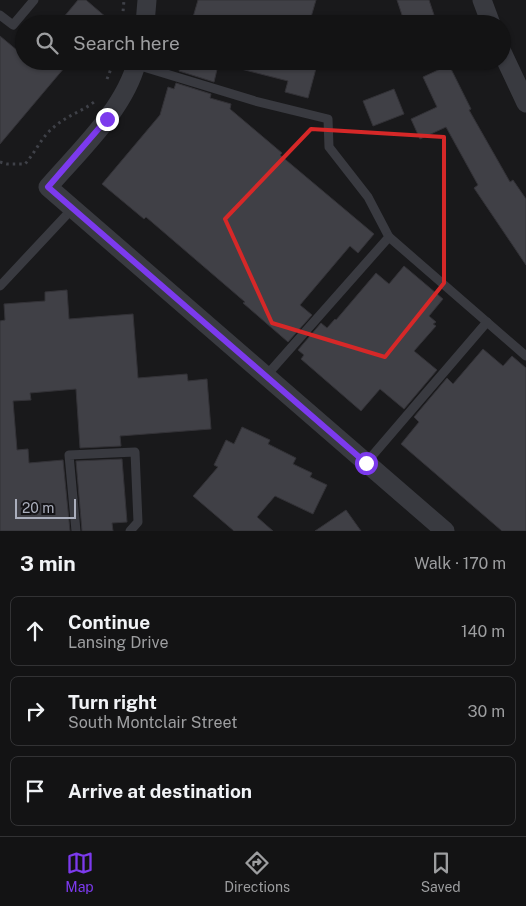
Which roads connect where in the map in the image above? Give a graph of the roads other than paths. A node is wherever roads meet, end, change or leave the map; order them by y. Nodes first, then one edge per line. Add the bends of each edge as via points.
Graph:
1 (34, 0) edge
2 (147, 0) edge
3 (482, 0) edge
4 (0, 15) edge
5 (21, 15) edge
6 (146, 15) edge
7 (488, 15) edge
8 (15, 23) edge
9 (134, 70) edge
10 (159, 70) edge
11 (510, 70) edge
12 (526, 103) edge
13 (73, 208) junction
14 (389, 238) junction
15 (0, 286) edge
16 (487, 322) junction
17 (526, 356) edge
18 (266, 376) junction
19 (366, 463) junction
20 (76, 531) edge
21 (130, 531) edge
22 (445, 531) edge

1 - 5 lane
2 - 6 street
3 - 7 street
4 - 8 lane via 13,25
9 - 13 street via 107,119 48,187
10 - 14 lane via 255,101 328,119 329,147 368,197
11 - 12 street
13 - 15 lane
13 - 18 street
14 - 16 lane
14 - 18 lane
16 - 17 lane
16 - 19 lane
18 - 19 street
19 - 22 street
20 - 21 lane via 69,455 135,452 138,522

